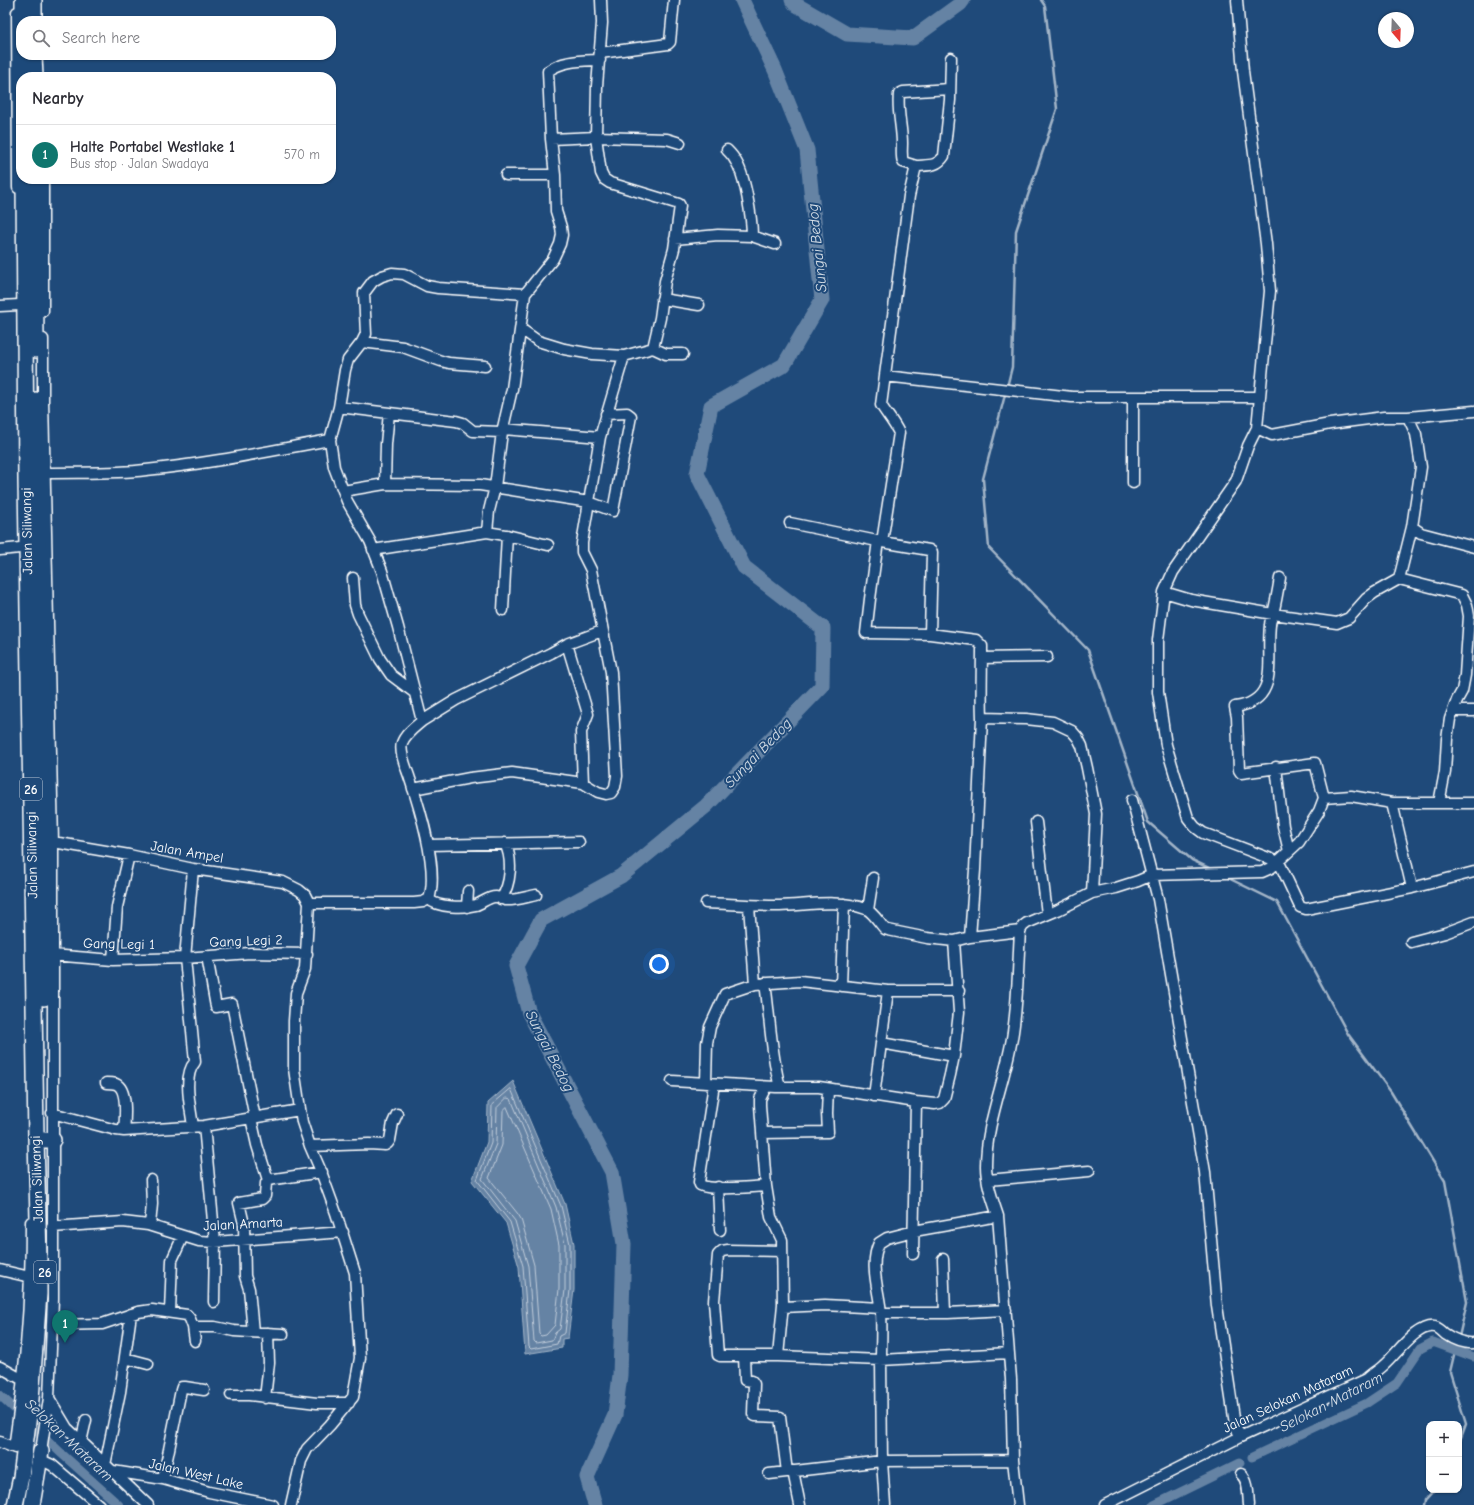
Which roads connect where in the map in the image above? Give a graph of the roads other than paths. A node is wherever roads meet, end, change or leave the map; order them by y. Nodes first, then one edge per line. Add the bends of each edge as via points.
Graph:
1 (17, 0) edge
2 (23, 0) edge
3 (34, 0) edge
4 (41, 0) edge
5 (601, 0) edge
6 (674, 0) edge
7 (1237, 0) edge
8 (17, 16) edge
9 (23, 16) edge
10 (34, 16) edge
11 (41, 16) edge
12 (600, 57) junction
13 (951, 58) dead end
14 (17, 60) edge
15 (23, 60) edge
16 (34, 60) edge
17 (41, 60) edge
18 (17, 72) edge
19 (24, 72) edge
20 (35, 72) edge
21 (41, 72) edge
22 (949, 89) junction
23 (596, 137) junction
24 (551, 139) junction
25 (680, 143) dead end
26 (727, 150) dead end
27 (916, 166) junction
28 (506, 175) dead end
29 (556, 175) junction
30 (18, 184) edge
31 (24, 184) edge
32 (35, 184) edge
33 (43, 184) edge
34 (752, 236) junction
35 (675, 239) junction
36 (775, 244) dead end
37 (525, 294) junction
38 (662, 299) junction
39 (19, 305) junction
40 (699, 305) dead end
41 (0, 306) edge
42 (521, 329) junction
43 (362, 342) junction
44 (653, 348) junction
45 (683, 354) dead end
46 (624, 356) junction
47 (485, 366) dead end
48 (885, 376) junction
49 (1133, 397) junction
50 (1259, 397) junction
51 (40, 400) junction
52 (339, 407) junction
53 (1474, 411) edge
54 (389, 413) junction
55 (606, 414) junction
56 (1408, 417) junction
57 (1257, 428) junction
58 (502, 431) junction
59 (600, 437) junction
60 (330, 440) junction
61 (46, 473) junction
62 (1133, 483) dead end
63 (385, 484) junction
64 (495, 487) junction
65 (343, 491) junction
66 (589, 502) junction
67 (790, 523) dead end
68 (1412, 527) junction
69 (487, 532) junction
70 (507, 536) junction
71 (880, 542) junction
72 (548, 545) dead end
73 (1474, 546) edge
74 (20, 548) junction
75 (0, 550) edge
76 (373, 550) junction
77 (353, 578) dead end
78 (1280, 578) dead end
79 (1399, 579) junction
80 (1168, 594) junction
81 (1462, 595) junction
82 (1474, 597) edge
83 (503, 610) dead end
84 (1273, 614) junction
85 (602, 631) junction
86 (930, 634) junction
87 (567, 644) junction
88 (1047, 657) dead end
89 (982, 658) junction
90 (415, 693) junction
91 (1453, 711) junction
92 (1474, 711) edge
93 (982, 718) junction
94 (422, 721) junction
95 (1276, 767) junction
96 (583, 783) junction
97 (413, 789) junction
98 (1324, 798) junction
99 (1132, 800) dead end
100 (1439, 803) junction
101 (1474, 803) edge
102 (1392, 804) junction
103 (1036, 822) dead end
104 (53, 842) junction
105 (579, 842) dead end
106 (505, 843) junction
107 (428, 846) junction
108 (1289, 851) junction
109 (129, 855) junction
110 (1279, 862) junction
111 (193, 869) junction
112 (1474, 872) edge
113 (1152, 875) junction
114 (873, 878) dead end
115 (1412, 888) junction
116 (468, 891) dead end
117 (1092, 893) junction
118 (536, 895) dead end
119 (429, 899) junction
120 (501, 899) junction
121 (310, 903) junction
122 (706, 903) dead end
123 (844, 904) junction
124 (749, 906) junction
125 (466, 907) junction
126 (868, 910) junction
127 (1047, 914) junction
128 (1474, 922) edge
129 (1020, 931) junction
130 (30, 934) junction
131 (970, 937) junction
132 (954, 941) junction
133 (1411, 942) dead end
134 (49, 952) junction
135 (307, 954) junction
136 (207, 956) junction
137 (186, 958) junction
138 (113, 960) junction
139 (760, 984) junction
140 (841, 986) junction
141 (888, 991) junction
142 (958, 991) junction
143 (31, 1003) junction
144 (39, 1040) junction
145 (881, 1043) junction
146 (954, 1056) junction
147 (672, 1081) dead end
148 (106, 1083) dead end
149 (710, 1083) junction
150 (766, 1087) junction
151 (780, 1087) junction
152 (828, 1089) junction
153 (874, 1096) junction
154 (916, 1102) junction
155 (300, 1110) junction
156 (52, 1113) junction
157 (397, 1114) dead end
158 (253, 1118) junction
159 (199, 1126) junction
160 (124, 1130) junction
161 (762, 1133) junction
162 (41, 1138) junction
163 (310, 1146) junction
164 (1088, 1171) dead end
165 (322, 1172) junction
166 (151, 1180) dead end
167 (268, 1180) junction
168 (988, 1180) junction
169 (766, 1186) junction
170 (718, 1187) junction
171 (998, 1216) junction
172 (150, 1225) junction
173 (52, 1227) junction
174 (720, 1230) dead end
175 (914, 1231) junction
176 (342, 1232) junction
177 (183, 1236) junction
178 (245, 1239) junction
179 (214, 1242) junction
180 (782, 1251) junction
181 (913, 1254) dead end
182 (943, 1259) dead end
183 (0, 1270) edge
184 (30, 1278) junction
185 (214, 1302) dead end
186 (783, 1307) junction
187 (881, 1310) junction
188 (1006, 1310) junction
189 (170, 1312) junction
190 (945, 1313) junction
191 (131, 1314) junction
192 (52, 1325) junction
193 (193, 1327) junction
194 (252, 1332) junction
195 (268, 1333) junction
196 (283, 1334) dead end
197 (195, 1341) dead end
198 (1474, 1343) edge
199 (1009, 1353) junction
200 (744, 1356) junction
201 (778, 1356) junction
202 (125, 1358) junction
203 (881, 1360) junction
204 (148, 1364) dead end
205 (0, 1367) edge
206 (23, 1380) junction
207 (204, 1390) dead end
208 (231, 1395) dead end
209 (265, 1398) junction
210 (38, 1402) junction
211 (348, 1404) junction
212 (86, 1420) dead end
213 (1240, 1437) junction
214 (0, 1442) edge
215 (81, 1442) junction
216 (15, 1445) junction
217 (40, 1455) junction
218 (1013, 1460) junction
219 (882, 1461) junction
220 (109, 1468) junction
221 (790, 1471) junction
222 (769, 1474) dead end
223 (1241, 1474) dead end
224 (25, 1478) junction
225 (163, 1479) junction
226 (7, 1505) edge
227 (15, 1505) edge
228 (24, 1505) edge
229 (32, 1505) edge
230 (99, 1505) edge
231 (148, 1505) edge
232 (273, 1505) edge
233 (291, 1505) edge
234 (800, 1505) edge
235 (885, 1505) edge
236 (1018, 1505) edge
237 (1105, 1505) edge
238 (1249, 1505) edge

1 - 8 street
2 - 9 highway
3 - 10 highway
4 - 11 street
5 - 12 street
6 - 12 street via 668,44
7 - 50 street via 1243,71 1270,291
12 - 23 street
12 - 24 street via 564,63 548,71
13 - 22 street
14 - 18 street
15 - 19 highway
16 - 20 highway
17 - 21 street
22 - 27 street via 944,156 940,162 933,165
22 - 27 street via 899,94 901,157 903,162
23 - 24 street
23 - 25 street via 667,139
23 - 35 street via 604,179 679,204
24 - 29 street
26 - 34 street via 736,160 741,173 752,223
27 - 48 street via 909,196
28 - 29 street
29 - 37 street via 556,211 562,235 560,244 553,259
30 - 39 street
31 - 130 highway, Jalan Siliwangi / 26
32 - 51 highway, Jalan Siliwangi / 26
33 - 51 street
34 - 35 street via 718,235
34 - 36 street
35 - 38 street
37 - 42 street
37 - 43 street via 438,288 427,286 404,274 392,273 373,281 364,293 366,334
38 - 40 street
38 - 44 street
39 - 41 street
39 - 74 street
42 - 46 street via 538,341 564,349
42 - 58 street via 512,389
43 - 47 street via 404,347 450,363
43 - 52 street via 348,360
44 - 45 street via 666,354
44 - 46 street
46 - 55 street
48 - 49 street via 1072,397
48 - 71 street via 880,405 895,423 899,433
49 - 50 street
49 - 62 street
50 - 57 street
51 - 61 street
51 - 134 highway, Jalan Siliwangi / 26
52 - 54 street
52 - 60 street
53 - 56 street
54 - 58 street via 456,421 473,431
54 - 63 street
55 - 59 street
55 - 66 street via 627,413 631,416 613,511
56 - 57 street via 1384,417 1330,424 1272,435
56 - 68 street via 1416,434 1421,467
57 - 80 street via 1236,481 1172,572
58 - 59 street
58 - 64 street
59 - 66 street
60 - 61 street via 198,464 103,473
60 - 65 street via 334,467
61 - 104 street
63 - 64 street
63 - 65 street
64 - 66 street
64 - 69 street
65 - 76 street
66 - 85 street via 582,552 590,570
67 - 71 street
68 - 73 street via 1421,533
68 - 79 street
69 - 70 street
69 - 76 street
70 - 72 street
70 - 83 street
71 - 86 street via 932,552
71 - 86 street via 866,633
74 - 75 street
74 - 130 street
76 - 90 street via 382,571
77 - 90 street via 354,605 380,659 391,676
78 - 84 street
79 - 81 street
79 - 84 street via 1366,599 1343,622
80 - 84 street
80 - 110 street via 1158,640 1158,692 1166,746 1188,818 1203,833
81 - 82 street
81 - 91 street via 1468,605 1470,616 1465,675 1462,691
84 - 95 street via 1265,690 1259,698 1250,703 1234,707 1240,772
85 - 87 street
85 - 96 street via 611,672 617,782 613,790 606,794
86 - 89 street via 976,640 982,646
87 - 94 street via 456,700
87 - 96 street via 588,714 581,732
88 - 89 street
89 - 93 street
90 - 94 street
91 - 92 street
91 - 100 street
93 - 117 street via 1053,722 1072,731 1078,738 1082,746 1096,814
93 - 131 street
94 - 97 street via 409,732 402,744 402,754
95 - 98 street via 1315,763
95 - 108 street via 1283,826
96 - 97 street via 512,773
97 - 107 street
98 - 102 street via 1352,796
98 - 108 street via 1319,812 1303,837
99 - 113 street
100 - 101 street
100 - 102 street
102 - 115 street
103 - 127 street
104 - 109 street, Jalan Ampel
104 - 134 street
105 - 106 street
106 - 107 street
106 - 120 street via 508,850 509,878
107 - 119 street via 432,874 432,891
108 - 110 street
109 - 111 street, Jalan Ampel
109 - 138 street via 117,907
110 - 113 street via 1262,872
110 - 115 street via 1300,907 1306,909
111 - 121 street, Jalan Ampel via 282,882 299,890
111 - 137 street
112 - 115 street
113 - 117 street via 1116,888
113 - 213 street via 1160,906 1205,1172 1217,1306 1235,1424
114 - 126 street
116 - 125 street
117 - 127 street
118 - 120 street via 514,900
119 - 121 street via 414,903
119 - 125 street via 439,904
120 - 125 street via 497,897
121 - 135 street
122 - 124 street
123 - 124 street
123 - 126 street
123 - 140 street
124 - 139 street
126 - 132 street via 885,929
127 - 129 street via 1027,923
128 - 133 street
129 - 131 street
129 - 168 street via 1013,1030 1008,1064 989,1132 986,1167
130 - 143 highway, Jalan Siliwangi / 26
131 - 132 street
132 - 142 street
134 - 138 street, Gang Legi 1
134 - 144 highway, Jalan Siliwangi / 26
134 - 156 street
135 - 136 street, Gang Legi 2 via 250,953
135 - 155 street via 305,969 296,993 294,1021 294,1069
136 - 137 street, Gang Legi 2
136 - 158 street via 216,1007 232,1004
137 - 138 street, Gang Legi 1
137 - 159 street via 195,1062 190,1068 188,1078
139 - 140 street via 800,982
139 - 149 street via 724,995 710,1027 707,1043
139 - 151 street via 769,1010 774,1064
140 - 141 street
141 - 142 street
141 - 145 street
142 - 146 street via 959,1012
143 - 144 highway, Jalan Siliwangi / 26
143 - 162 street
144 - 162 highway, Jalan Siliwangi / 26
145 - 146 street
145 - 153 street
146 - 154 street via 944,1099 935,1104
147 - 149 street
148 - 160 street via 116,1084 122,1093 125,1110
149 - 150 street
149 - 170 street via 699,1182 700,1186
150 - 151 street
150 - 161 street via 760,1099
151 - 152 street
152 - 153 street
152 - 161 street via 828,1132
153 - 154 street
154 - 175 street
155 - 158 street
155 - 163 street
156 - 160 street
156 - 162 street
157 - 163 street via 390,1140 385,1145
158 - 159 street
158 - 167 street via 257,1145
159 - 160 street
159 - 179 street
161 - 169 street
162 - 173 street
162 - 184 street
162 - 210 highway, Jalan Siliwangi / 26 via 45,1343
163 - 165 street
164 - 168 street
165 - 167 street
165 - 176 street
166 - 172 street
167 - 178 street via 262,1199 239,1203
168 - 171 street
169 - 170 street
169 - 180 street via 772,1222 780,1234
170 - 174 street
171 - 175 street
171 - 188 street
172 - 173 street, Jalan Amarta via 123,1222
172 - 177 street, Jalan Amarta
173 - 192 street
175 - 181 street
175 - 187 street via 886,1238 879,1243 875,1257 875,1274
176 - 178 street, Jalan Amarta
176 - 211 street via 355,1273 360,1343 355,1390
177 - 179 street, Jalan Amarta
177 - 189 street via 172,1260
178 - 179 street, Jalan Amarta
178 - 194 street via 245,1276 249,1289
179 - 185 street
180 - 186 street
180 - 200 street via 728,1250 718,1254 714,1302 718,1353 720,1356
182 - 190 street
183 - 184 street
184 - 206 street
186 - 187 street via 825,1305
186 - 201 street
187 - 190 street
187 - 203 street
188 - 190 street
188 - 199 street
189 - 191 street via 152,1310
189 - 193 street via 187,1315
191 - 192 street via 102,1324
191 - 202 street
192 - 210 street
193 - 194 street
193 - 197 street
194 - 195 street
195 - 196 street
195 - 209 street via 269,1363
198 - 213 street, Jalan Selokan Mataram via 1464,1343 1437,1328 1427,1327 1420,1330 1384,1366 1367,1378
199 - 203 street
199 - 218 street
200 - 201 street
200 - 221 street via 745,1380 754,1382 753,1414 780,1417
201 - 203 street
202 - 204 street
202 - 220 street
203 - 219 street
205 - 206 street
206 - 210 street
207 - 225 street via 182,1387
208 - 209 street
209 - 211 street
210 - 215 street
210 - 216 street
210 - 217 street
210 - 224 highway, Jalan Siliwangi / 26
211 - 233 street via 307,1449 300,1461
212 - 215 street
213 - 237 street, Jalan Selokan Mataram
214 - 216 street
215 - 220 street
216 - 226 highway
217 - 229 highway
217 - 230 street
218 - 219 street
218 - 236 street
219 - 221 street
219 - 235 street
220 - 225 street, Jalan West Lake
220 - 231 street
221 - 222 street
221 - 234 street
223 - 238 street via 1245,1479
224 - 227 highway, Jalan Siliwangi / 26
224 - 228 highway, Jalan Siliwangi / 26
225 - 232 street, Jalan West Lake via 209,1492

